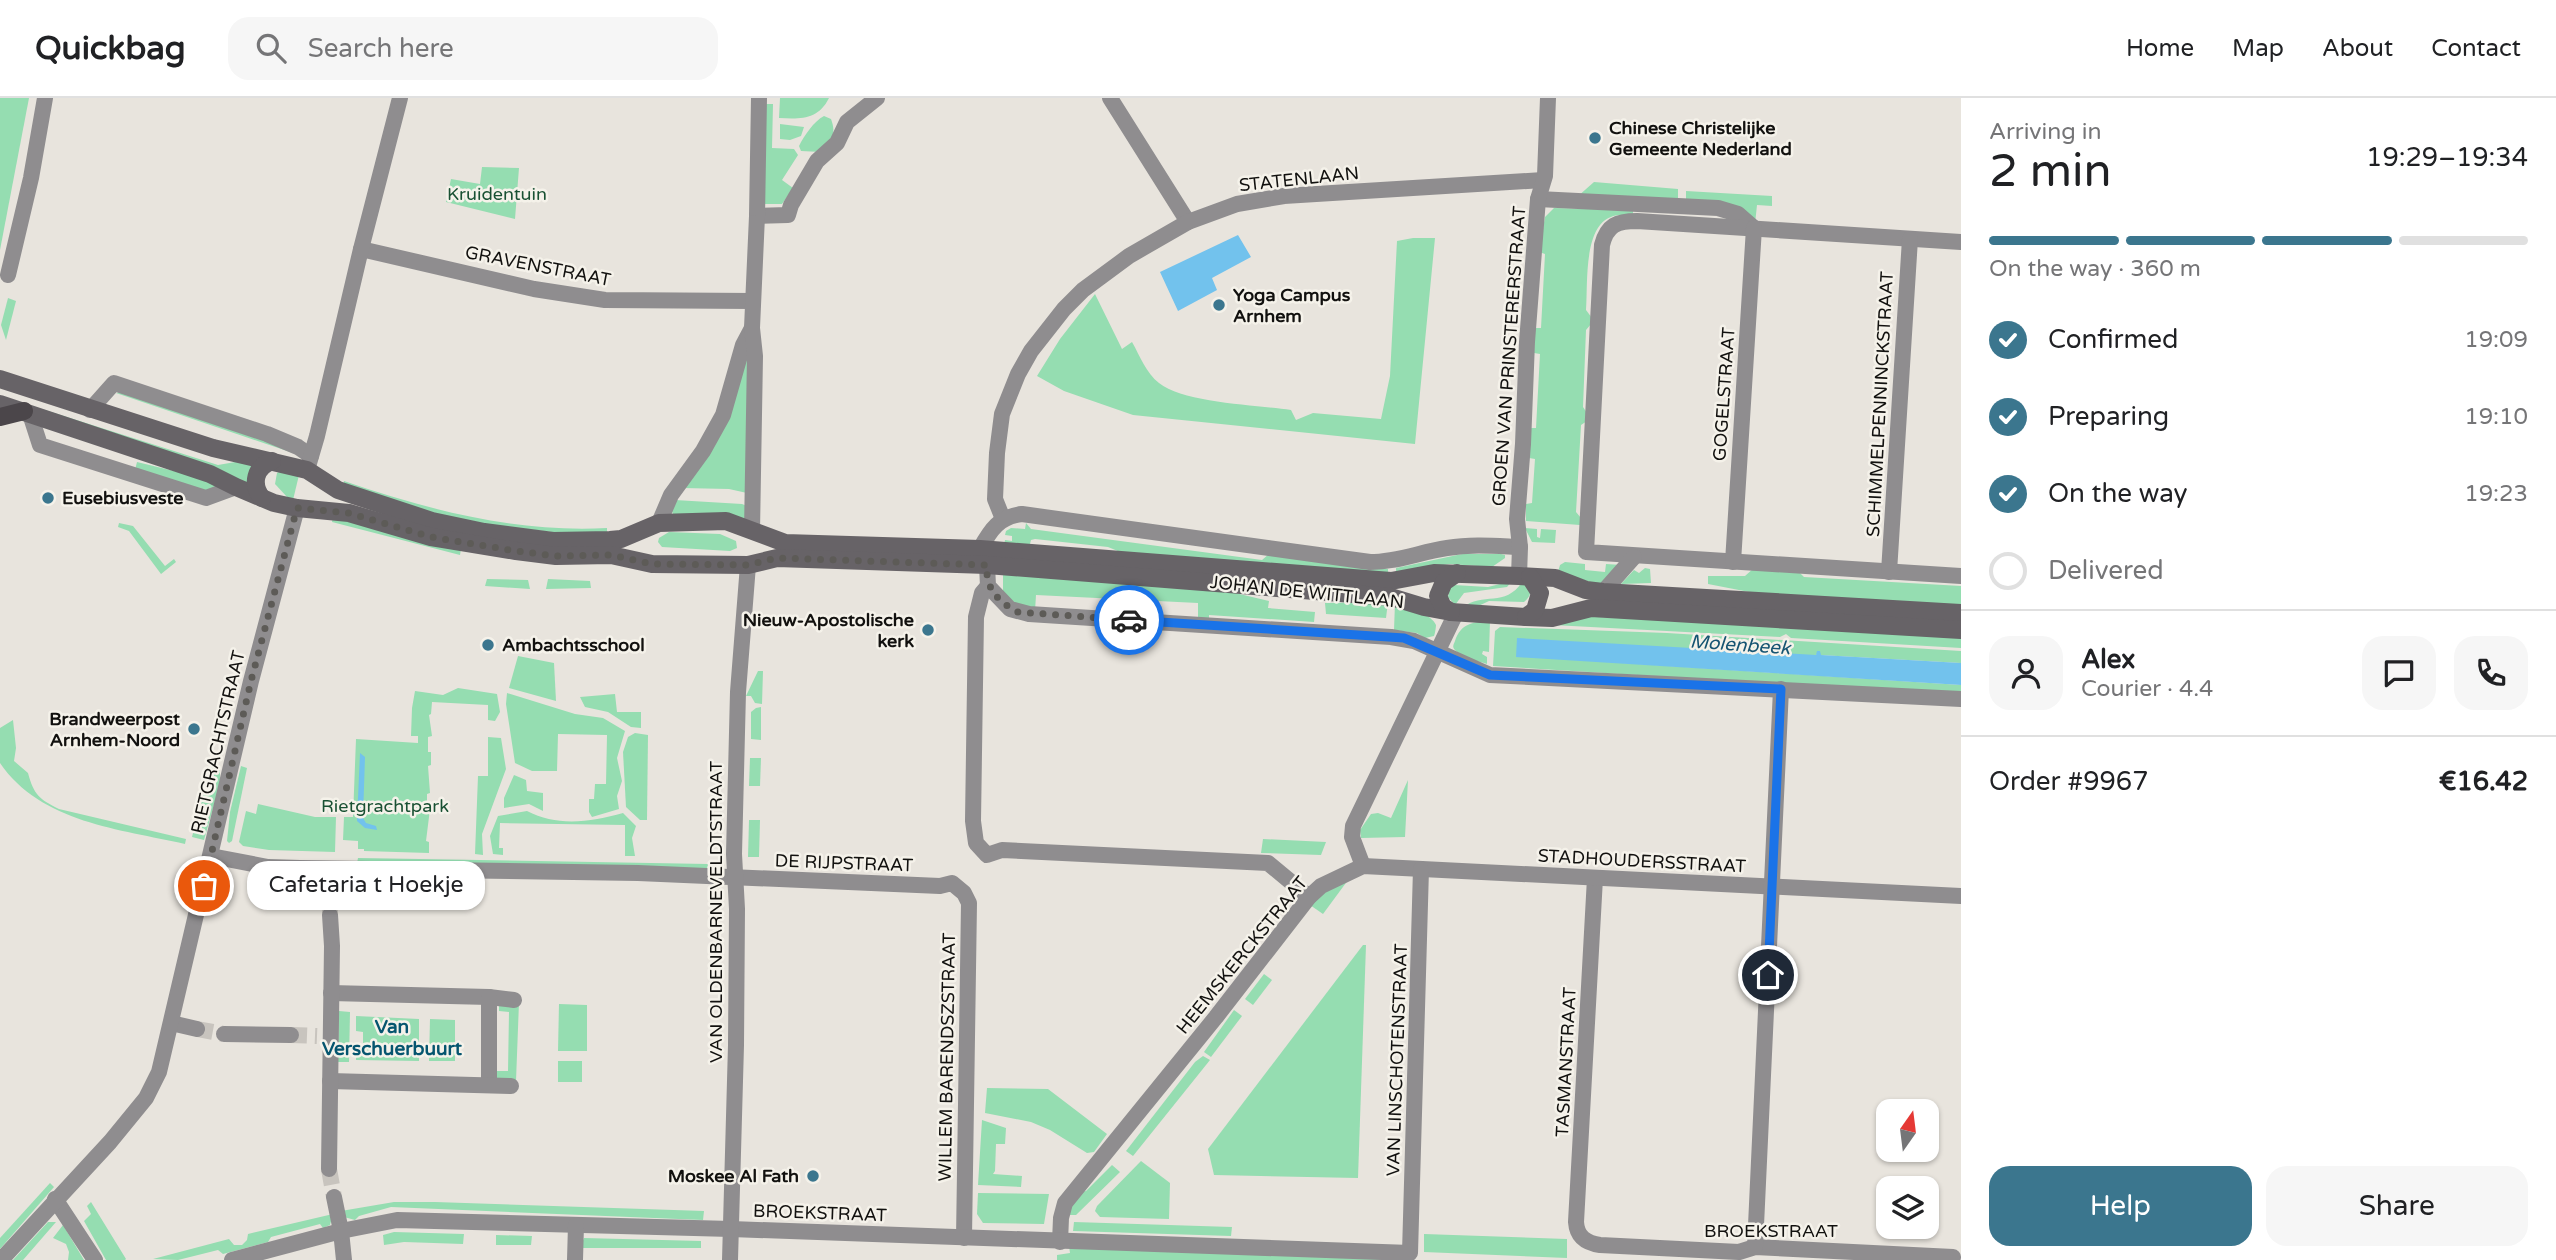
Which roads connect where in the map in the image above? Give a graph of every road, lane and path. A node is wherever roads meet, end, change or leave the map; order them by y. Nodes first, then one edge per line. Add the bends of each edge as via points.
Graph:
1 (45, 98) edge
2 (400, 98) edge
3 (759, 98) edge
4 (877, 98) edge
5 (1110, 98) edge
6 (1548, 98) edge
7 (1543, 180) junction
8 (1538, 200) junction
9 (757, 216) junction
10 (1188, 222) junction
11 (1754, 228) junction
12 (1910, 239) junction
13 (1961, 242) edge
14 (361, 249) junction
15 (8, 275) dead end
16 (753, 301) junction
17 (752, 328) junction
18 (0, 379) edge
19 (0, 404) edge
20 (90, 410) junction
21 (27, 413) junction
22 (0, 417) edge
23 (272, 461) junction
24 (309, 463) junction
25 (324, 482) junction
26 (236, 487) junction
27 (262, 498) junction
28 (304, 509) junction
29 (1003, 519) junction
30 (659, 523) junction
31 (752, 531) junction
32 (1520, 547) junction
33 (1634, 556) junction
34 (983, 557) junction
35 (1733, 562) junction
36 (652, 564) junction
37 (748, 565) junction
38 (1889, 572) junction
39 (1457, 573) junction
40 (1961, 576) edge
41 (1525, 577) junction
42 (988, 586) junction
43 (1604, 592) junction
44 (1454, 613) junction
45 (1961, 613) edge
46 (1526, 617) junction
47 (1961, 630) edge
48 (1436, 651) junction
49 (1781, 689) junction
50 (1961, 699) edge
51 (211, 856) junction
52 (1363, 866) junction
53 (1421, 869) junction
54 (734, 877) junction
55 (1595, 878) junction
56 (952, 883) joint
57 (1773, 888) junction
58 (1961, 896) edge
59 (1309, 897) junction
60 (330, 915) tunnel mouth
61 (331, 993) junction
62 (489, 997) junction
63 (514, 1000) dead end
64 (171, 1023) junction
65 (197, 1029) tunnel mouth
66 (224, 1034) tunnel mouth
67 (291, 1035) tunnel mouth
68 (330, 1081) junction
69 (489, 1085) junction
70 (511, 1086) dead end
71 (329, 1169) tunnel mouth
72 (334, 1196) tunnel mouth
73 (55, 1199) junction
74 (576, 1225) junction
75 (731, 1228) junction
76 (341, 1231) junction
77 (964, 1238) junction
78 (1060, 1242) junction
79 (1589, 1243) joint
80 (1755, 1247) junction
81 (1410, 1253) joint
82 (1952, 1256) dead end
83 (1, 1260) edge
84 (95, 1260) edge
85 (232, 1260) edge
86 (344, 1260) edge
87 (575, 1260) edge
88 (730, 1260) edge

1 - 15 street
2 - 14 street
3 - 9 street
4 - 9 street via 847,122 837,144 817,161 788,215
5 - 10 street
6 - 7 street, GROEN VAN PRINSTERERSTRAAT
7 - 8 street, GROEN VAN PRINSTERERSTRAAT
7 - 10 street, STATENLAAN via 1284,196 1237,204
8 - 11 street via 1718,208 1738,214
8 - 32 street, GROEN VAN PRINSTERERSTRAAT via 1517,519
9 - 16 street
10 - 29 street, STATENLAAN via 1129,256 1083,290 1031,351 1002,414 995,499
11 - 12 street
11 - 33 street via 1636,221 1619,222 1605,234 1586,552
11 - 35 street, GOGELSTRAAT
12 - 13 street
12 - 38 street, SCHIMMELPENNINCKSTRAAT
14 - 16 street, GRAVENSTRAAT via 534,289 605,300
14 - 24 street
16 - 17 street
17 - 30 street via 723,415 671,495
17 - 31 street
18 - 20 main road
19 - 21 main road
20 - 23 main road
20 - 24 street via 114,383 267,434 298,447
21 - 22 main road
21 - 26 main road via 210,474
21 - 26 street via 40,445 206,499
23 - 24 main road
23 - 27 main road via 264,464 256,477 256,490
24 - 25 main road
25 - 28 main road via 319,500
25 - 30 main road via 432,520 553,541 621,539
26 - 27 main road
27 - 28 main road
28 - 36 main road, JOHAN DE WITTLAAN via 349,513 477,546 556,556 611,555
28 - 51 street, RIETGRACHTSTRAAT via 251,681
29 - 32 street, JOHAN DE WITTLAAN via 1023,514 1370,562 1392,562 1472,544
29 - 34 street via 992,528
30 - 31 main road, JOHAN DE WITTLAAN via 726,521
30 - 36 main road via 645,538 641,551
31 - 34 main road, JOHAN DE WITTLAAN via 785,543
31 - 37 main road
32 - 41 street, GROEN VAN PRINSTERERSTRAAT
33 - 35 street
33 - 43 street
34 - 37 main road, JOHAN DE WITTLAAN via 777,558
34 - 39 main road, JOHAN DE WITTLAAN via 1391,580
34 - 42 street
34 - 44 main road, JOHAN DE WITTLAAN via 1391,597
35 - 38 street
36 - 37 main road, JOHAN DE WITTLAAN
37 - 54 street, VAN OLDENBARNEVELDTSTRAAT via 738,692
38 - 40 street
39 - 41 main road, JOHAN DE WITTLAAN
39 - 44 main road via 1444,582 1438,596 1443,607
41 - 43 main road, JOHAN DE WITTLAAN via 1555,578
41 - 46 main road via 1540,593 1535,610
42 - 48 street, JOHAN DE WITTLAAN via 1010,608 1029,614 1391,637
42 - 59 street via 976,617 973,821 976,843 987,855 1002,850 1268,863
43 - 45 main road, JOHAN DE WITTLAAN
44 - 46 main road, JOHAN DE WITTLAAN
44 - 48 street
46 - 47 main road, JOHAN DE WITTLAAN via 1552,618 1591,608
48 - 49 street, JOHAN DE WITTLAAN via 1490,675
48 - 52 street via 1353,826 1352,837
49 - 50 street, JOHAN DE WITTLAAN
49 - 57 street
51 - 54 street, DE RIJPSTRAAT via 330,877 624,873
51 - 64 street, RIETGRACHTSTRAAT
52 - 53 street, STADHOUDERSSTRAAT
52 - 59 street, HEEMSKERCKSTRAAT via 1321,886
53 - 55 street, STADHOUDERSSTRAAT
53 - 81 street, VAN LINSCHOTENSTRAAT
54 - 56 street, DE RIJPSTRAAT
54 - 75 street, VAN OLDENBARNEVELDTSTRAAT via 737,936
55 - 57 street, STADHOUDERSSTRAAT
55 - 79 street, TASMANSTRAAT via 1576,1222
56 - 77 street, WILLEM BARENDSZSTRAAT via 969,903
57 - 58 street, STADHOUDERSSTRAAT
57 - 80 street
59 - 78 street, HEEMSKERCKSTRAAT via 1065,1203
60 - 61 street
61 - 62 street
61 - 68 street via 323,1036
62 - 63 street
62 - 69 street
64 - 65 street
64 - 73 street, RIETGRACHTSTRAAT via 159,1072 146,1098
66 - 67 street
68 - 69 street
68 - 71 street
69 - 70 street
72 - 76 street
73 - 83 street, RIETGRACHTSTRAAT
73 - 84 street
74 - 75 street, BROEKSTRAAT
74 - 76 street, BROEKSTRAAT via 397,1220
74 - 87 street
75 - 77 street, BROEKSTRAAT
75 - 88 street, VAN OLDENBARNEVELDTSTRAAT
76 - 85 street, BROEKSTRAAT
76 - 86 street
77 - 78 street, BROEKSTRAAT
78 - 81 street, BROEKSTRAAT
79 - 80 street, BROEKSTRAAT via 1739,1252
80 - 82 street, BROEKSTRAAT

